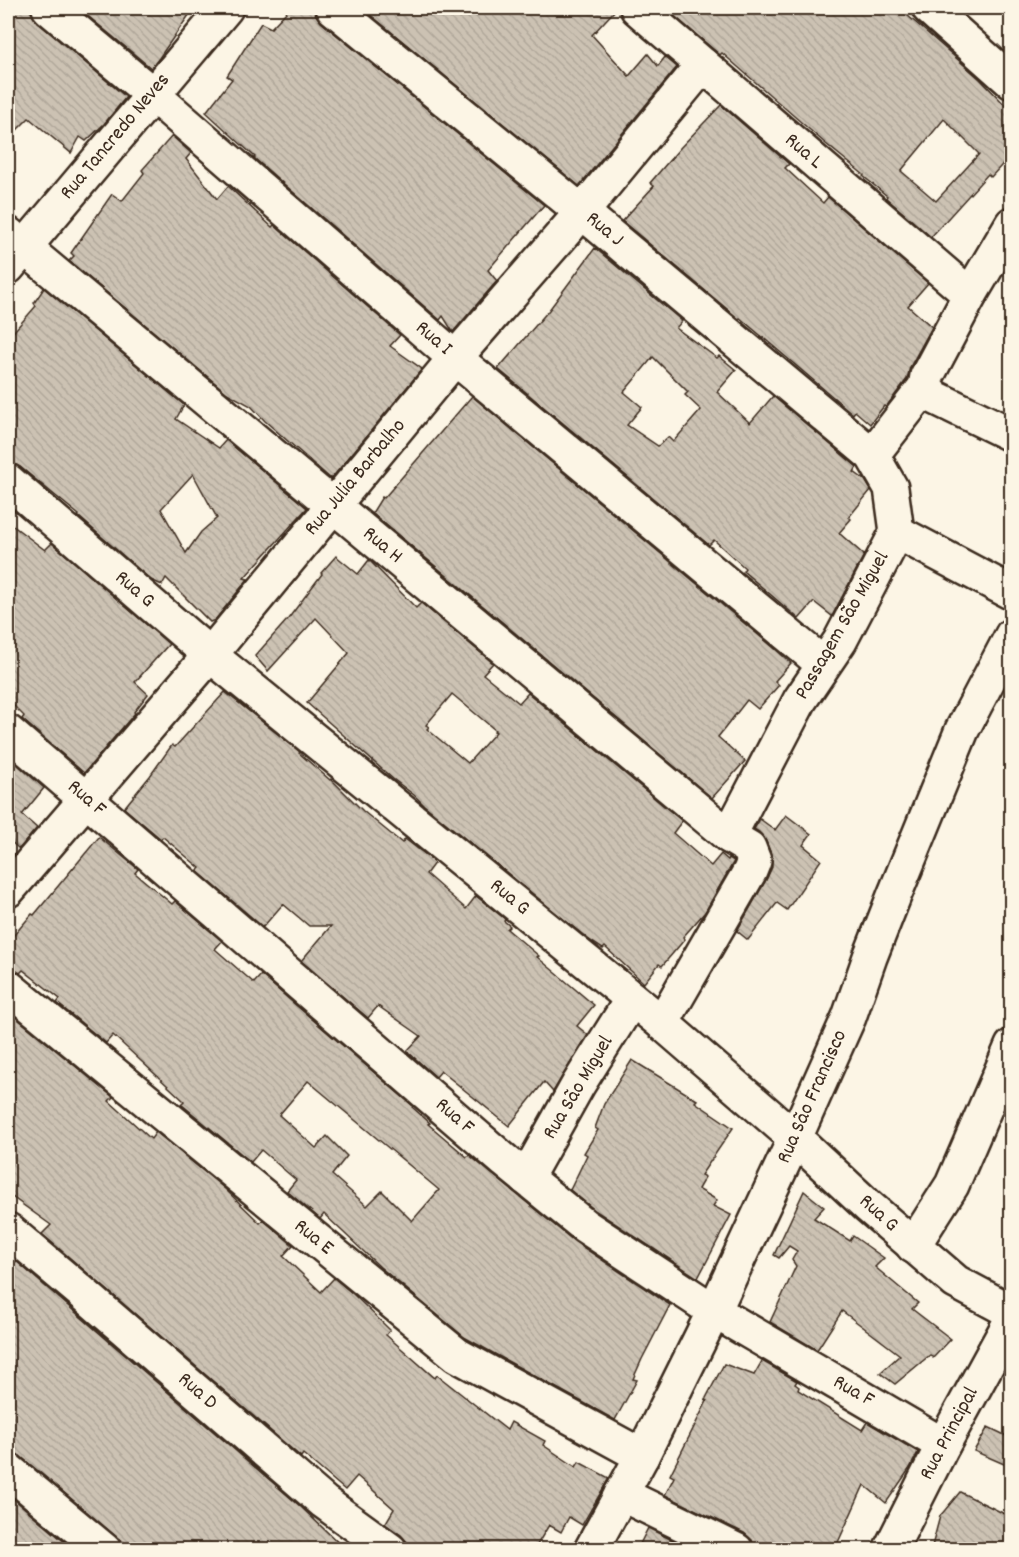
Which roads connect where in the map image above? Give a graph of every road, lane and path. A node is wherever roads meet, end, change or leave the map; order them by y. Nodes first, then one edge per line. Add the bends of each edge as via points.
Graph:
1 (49, 8) edge
2 (226, 8) edge
3 (333, 8) edge
4 (637, 8) edge
5 (929, 8) edge
6 (703, 65) junction
7 (1011, 82) edge
8 (152, 94) junction
9 (582, 212) junction
10 (1011, 224) edge
11 (13, 250) edge
12 (970, 296) junction
13 (455, 358) junction
14 (925, 387) junction
15 (1011, 435) edge
16 (872, 455) junction
17 (8, 481) edge
18 (334, 506) junction
19 (897, 532) junction
20 (1011, 593) edge
21 (1011, 635) edge
22 (210, 655) junction
23 (823, 664) junction
24 (8, 732) edge
25 (87, 800) junction
26 (729, 836) junction
27 (8, 890) edge
28 (8, 987) edge
29 (632, 999) junction
30 (662, 1023) junction
31 (1011, 1046) edge
32 (795, 1138) junction
33 (526, 1178) junction
34 (8, 1230) edge
35 (914, 1246) junction
36 (714, 1311) junction
37 (1011, 1312) edge
38 (1011, 1318) edge
39 (943, 1444) junction
40 (642, 1456) junction
41 (8, 1470) edge
42 (621, 1494) junction
43 (104, 1550) edge
44 (390, 1550) edge
45 (591, 1550) edge
46 (736, 1550) edge
47 (890, 1550) edge

1 - 8 street, Rua I
2 - 8 street, Rua Tancredo Neves
3 - 9 street, Rua J
4 - 6 street, Rua L
5 - 7 street
6 - 9 street, Rua Julia Barbalho
6 - 12 street, Rua L
8 - 11 street, Rua Tancredo Neves
8 - 13 street, Rua I
9 - 13 street, Rua Julia Barbalho
9 - 16 street, Rua J
10 - 12 street
11 - 18 street, Rua H
12 - 14 street via 927,376
13 - 18 street, Rua Julia Barbalho
13 - 23 street, Rua I
14 - 15 street via 932,396
14 - 16 street
16 - 19 street, Passagem São Miguel via 891,488
17 - 22 street, Rua G
18 - 22 street, Rua Julia Barbalho
18 - 26 street, Rua H
19 - 20 street
19 - 23 street, Passagem São Miguel via 840,641
21 - 32 street, Rua São Francisco via 962,730 849,1017
22 - 25 street, Rua Julia Barbalho
22 - 29 street, Rua G
23 - 26 street, Passagem São Miguel
24 - 25 street, Rua F
25 - 27 street, Rua Julia Barbalho
25 - 33 street, Rua F
26 - 30 street via 749,848 754,861
28 - 40 street, Rua E via 457,1355
29 - 30 street, Rua G
29 - 33 street, Rua São Miguel
30 - 32 street, Rua G
31 - 35 street via 952,1185
32 - 35 street, Rua G
32 - 36 street, Rua São Francisco
33 - 36 street, Rua F via 585,1226
34 - 44 street, Rua D via 324,1502
35 - 37 street, Rua G via 956,1282
36 - 39 street, Rua F
36 - 40 street, Rua São Francisco
38 - 39 street, Rua Principal
39 - 47 street, Rua Principal
40 - 42 street, Rua São Francisco
41 - 43 street
42 - 45 street, Rua São Francisco
42 - 46 street

